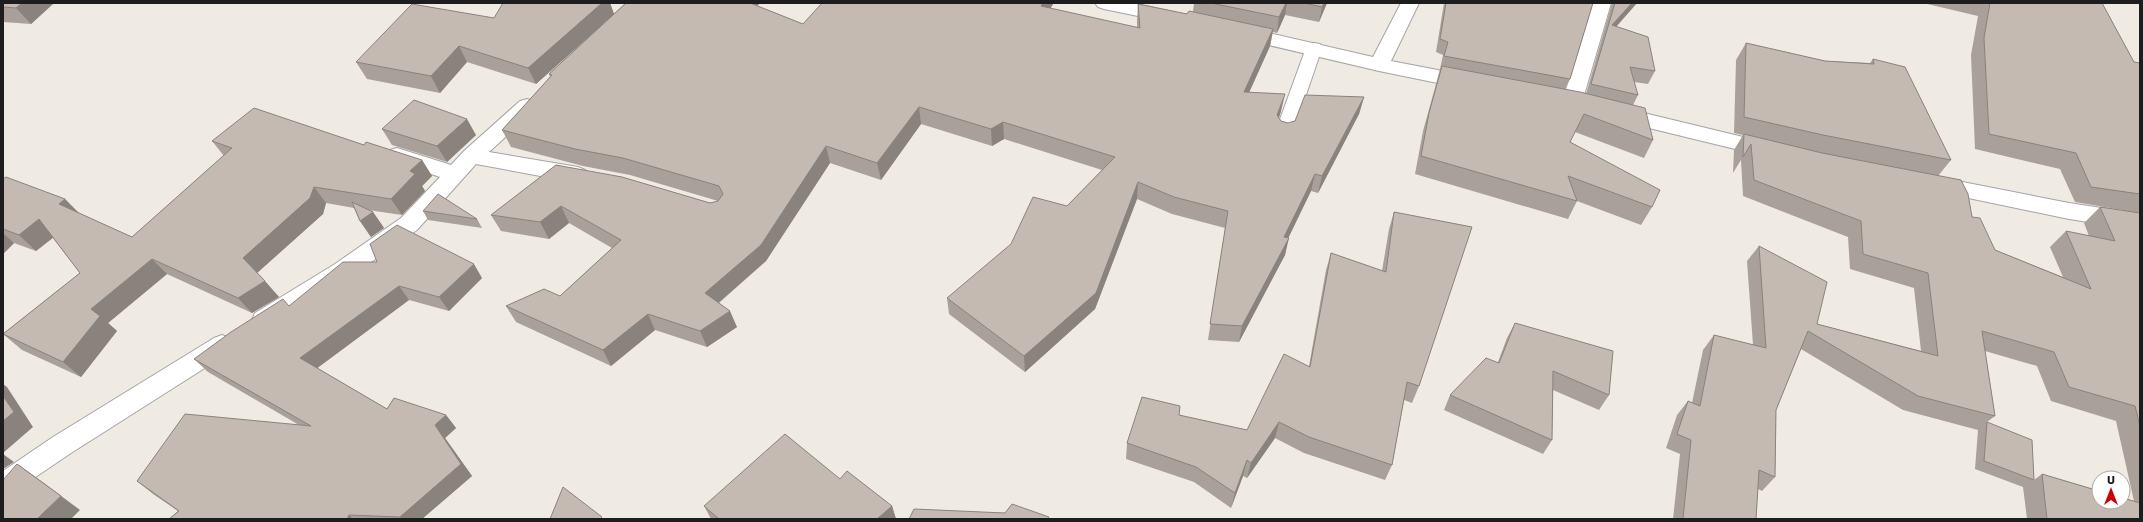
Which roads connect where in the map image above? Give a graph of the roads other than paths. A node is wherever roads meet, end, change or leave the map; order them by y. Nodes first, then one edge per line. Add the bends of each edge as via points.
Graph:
1 (1104, 3) edge
2 (1410, 3) edge
3 (1602, 3) edge
4 (1177, 14) edge
5 (1223, 29) edge
6 (1314, 48) junction
7 (1379, 64) junction
8 (1487, 86) edge
9 (544, 90) edge
10 (1284, 133) edge
11 (378, 150) edge
12 (1788, 155) edge
13 (471, 156) junction
14 (456, 174) junction
15 (599, 178) edge
16 (1920, 182) edge
17 (2140, 222) edge
18 (3, 485) edge

1 - 4 street
2 - 7 street
3 - 12 street via 1580,104
5 - 6 street
6 - 7 street
6 - 10 lane
7 - 8 street
9 - 13 street
11 - 14 street
13 - 14 street
13 - 15 street
14 - 18 street via 409,224 343,270 62,445
16 - 17 street

